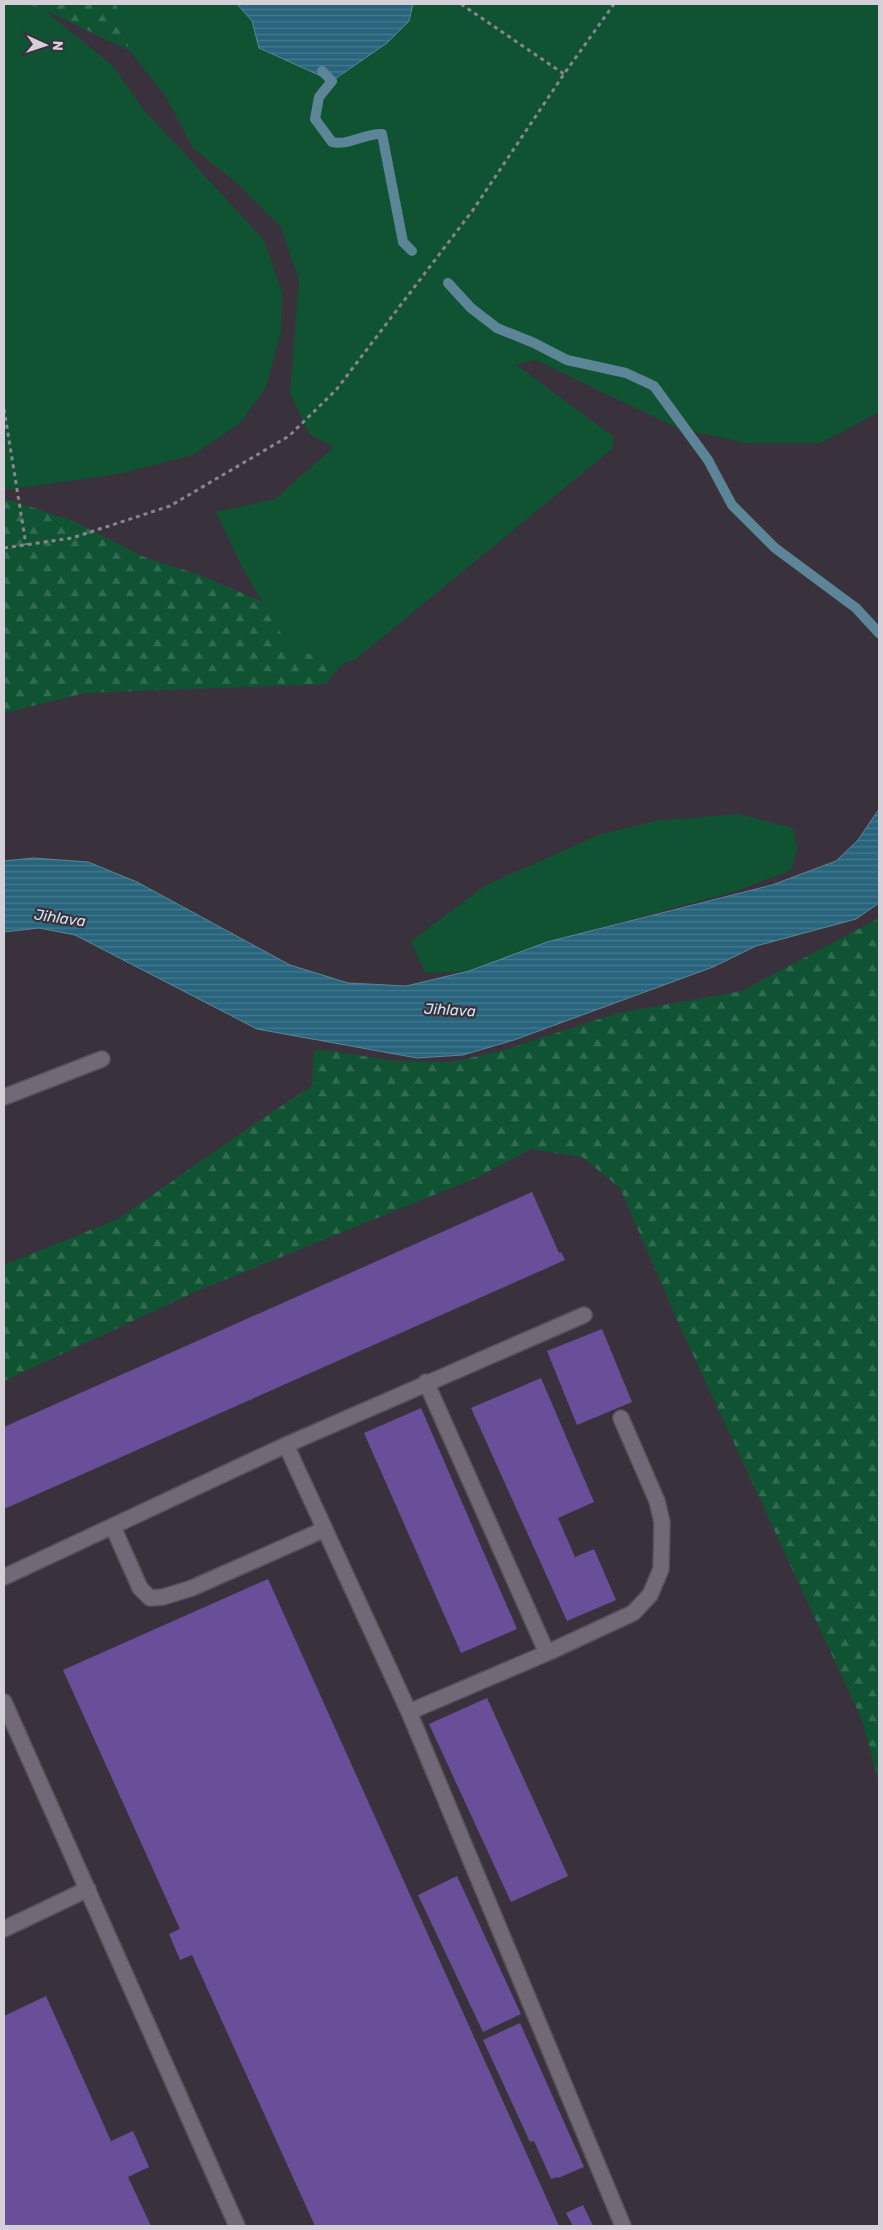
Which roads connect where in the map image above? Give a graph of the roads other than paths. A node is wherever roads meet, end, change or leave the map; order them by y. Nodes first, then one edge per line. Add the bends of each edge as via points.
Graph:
1 (102, 1059) dead end
2 (4, 1097) edge
3 (584, 1314) dead end
4 (426, 1382) junction
5 (621, 1418) dead end
6 (286, 1444) junction
7 (113, 1527) junction
8 (323, 1530) junction
9 (4, 1577) edge
10 (547, 1653) junction
11 (4, 1702) edge
12 (409, 1712) junction
13 (88, 1889) junction
14 (4, 1929) edge
15 (237, 2226) edge
16 (623, 2226) edge

1 - 2 lane
3 - 4 lane
4 - 6 lane
4 - 10 lane
5 - 10 lane via 657,1501 662,1522 661,1569 650,1595 633,1613
6 - 7 lane
6 - 8 lane
7 - 8 lane via 140,1588 150,1598 192,1588
7 - 9 lane
8 - 12 lane
10 - 12 lane
11 - 13 lane
12 - 16 lane
13 - 14 lane
13 - 15 lane

